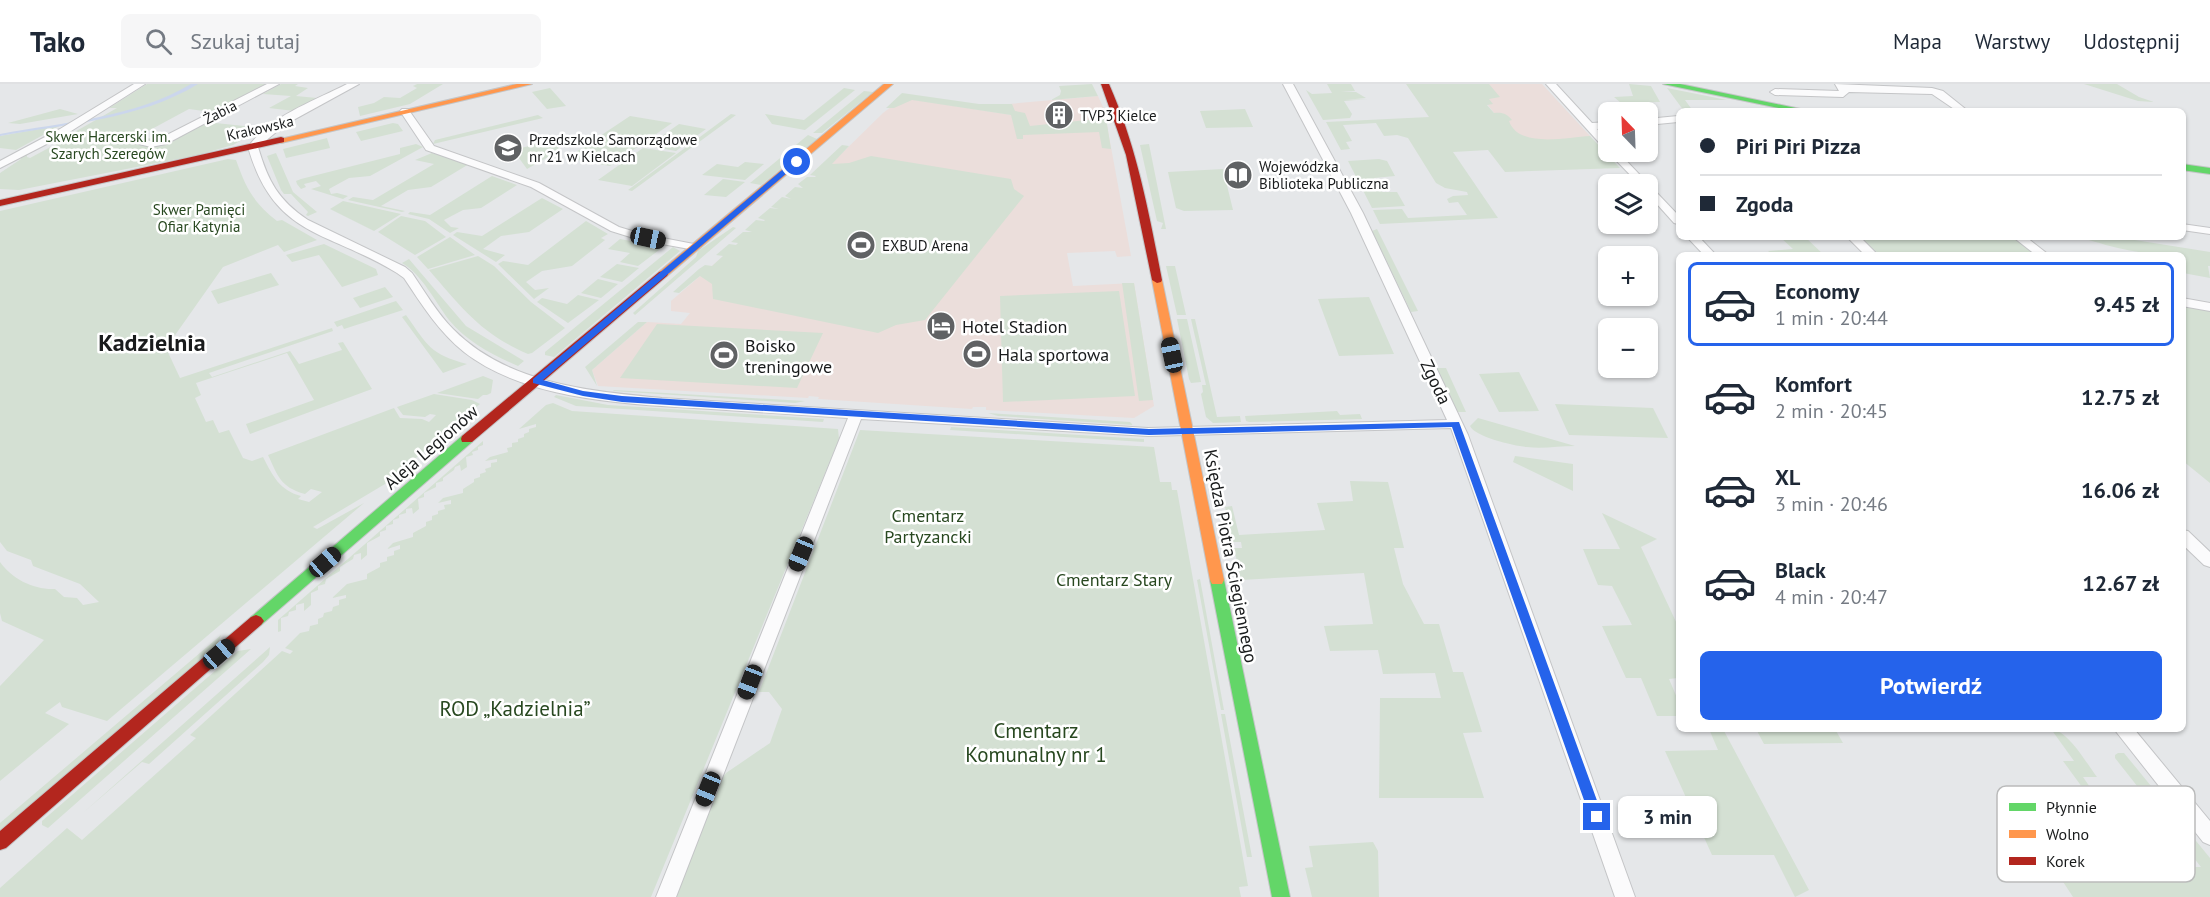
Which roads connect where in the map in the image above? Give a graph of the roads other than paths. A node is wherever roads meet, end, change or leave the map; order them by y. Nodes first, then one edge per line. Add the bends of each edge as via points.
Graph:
1 (140, 84) edge
2 (274, 84) edge
3 (354, 84) edge
4 (528, 84) edge
5 (889, 84) edge
6 (1105, 84) edge
7 (1287, 84) edge
8 (1551, 84) edge
9 (1666, 84) edge
10 (1768, 84) edge
11 (1842, 87) edge
12 (1777, 98) junction
13 (1799, 108) edge
14 (1959, 108) edge
15 (405, 111) junction
16 (1676, 119) edge
17 (1658, 121) edge
18 (1590, 126) junction
19 (1598, 126) edge
20 (1598, 135) edge
21 (123, 139) dead end
22 (253, 147) junction
23 (1623, 162) edge
24 (0, 165) edge
25 (2186, 168) edge
26 (2210, 171) edge
27 (1634, 174) edge
28 (1658, 199) edge
29 (0, 203) edge
30 (1676, 219) edge
31 (2186, 228) edge
32 (2210, 231) edge
33 (1696, 240) edge
34 (1855, 240) edge
35 (2023, 240) edge
36 (694, 248) junction
37 (1707, 252) edge
38 (1869, 252) edge
39 (2039, 252) edge
40 (2186, 303) edge
41 (2210, 307) edge
42 (536, 381) junction
43 (856, 414) junction
44 (1456, 424) junction
45 (1188, 432) junction
46 (2186, 539) edge
47 (2210, 561) edge
48 (2125, 732) edge
49 (2169, 786) edge
50 (2195, 818) edge
51 (2210, 836) edge
52 (0, 842) edge
53 (666, 897) edge
54 (1281, 897) edge
55 (1625, 897) edge

1 - 24 street via 72,127
2 - 21 street, Żabia via 167,140 152,144
3 - 22 street via 265,134
4 - 15 street, Krakowska
5 - 36 street, Aleja Legionów
6 - 45 street, Księdza Piotra Ściegiennego via 1130,149
7 - 44 street, Zgoda via 1357,213
8 - 18 street
9 - 12 street
10 - 12 street
11 - 12 street via 1845,92 1839,94
11 - 14 street via 1932,91
12 - 13 street
15 - 22 street, Krakowska
15 - 36 street via 430,148 535,185 615,229
16 - 17 street
18 - 19 street
18 - 20 street
22 - 29 street, Krakowska
22 - 42 street via 271,192 289,212 393,265 408,276 448,331 462,343 486,360
23 - 27 street
25 - 26 street
28 - 30 street
31 - 32 street
33 - 37 street
34 - 38 street
35 - 39 street
36 - 42 street, Aleja Legionów
40 - 41 street
42 - 43 street via 605,397
42 - 52 street, Aleja Legionów
43 - 45 street
43 - 53 street
44 - 45 street
44 - 55 street, Zgoda
45 - 54 street, Księdza Piotra Ściegiennego
46 - 47 street
48 - 49 street
50 - 51 street

